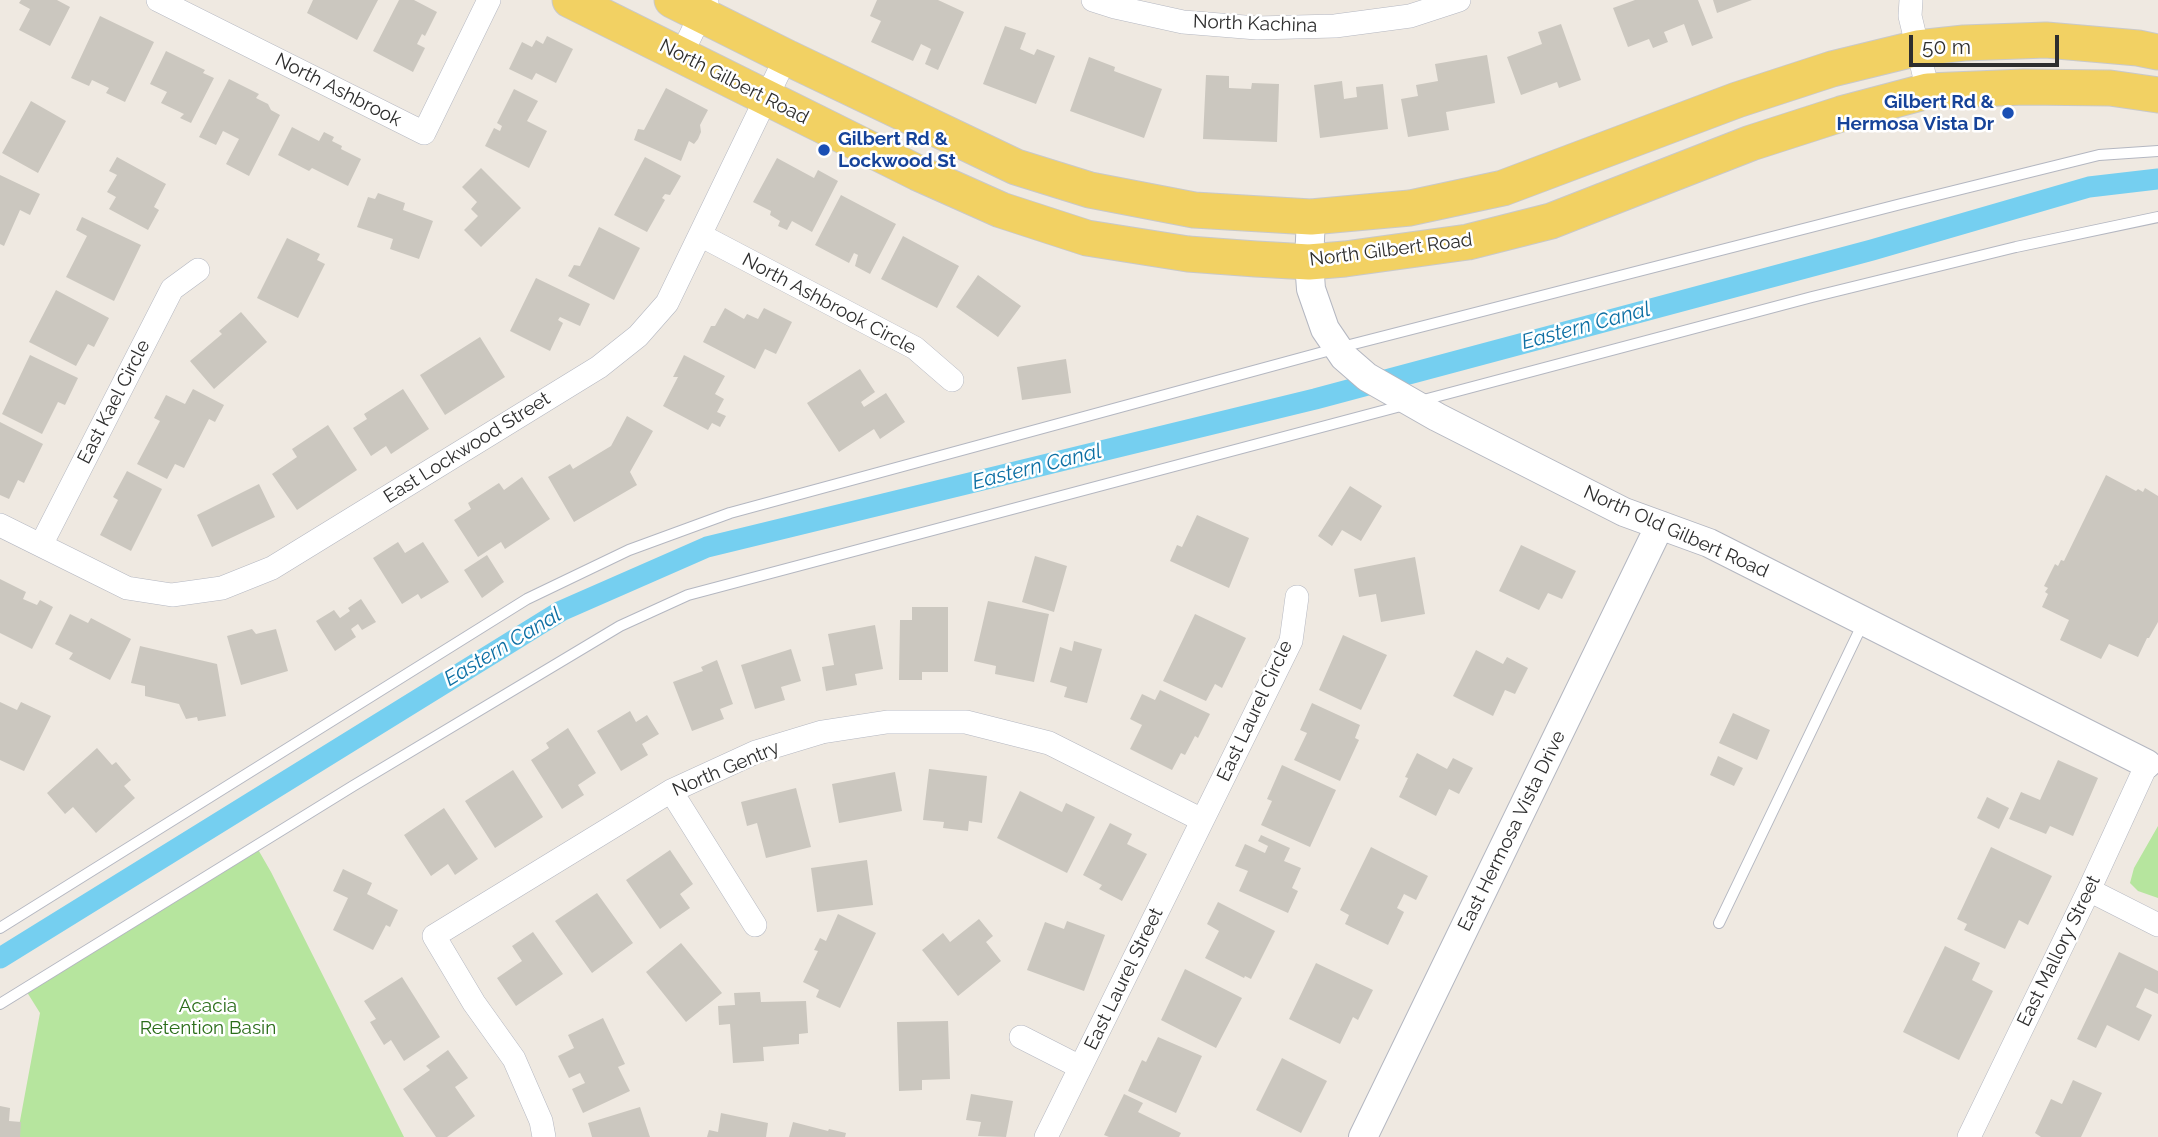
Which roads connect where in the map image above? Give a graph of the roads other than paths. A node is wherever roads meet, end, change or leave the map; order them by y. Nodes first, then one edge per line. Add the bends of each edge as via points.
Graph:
1 (158, 0) edge
2 (489, 0) edge
3 (570, 0) edge
4 (1093, 0) edge
5 (1459, 0) edge
6 (1911, 0) edge
7 (694, 5) edge
8 (1918, 48) junction
9 (2158, 52) edge
10 (681, 55) junction
11 (786, 57) junction
12 (1928, 91) junction
13 (2158, 95) edge
14 (766, 97) junction
15 (2158, 151) edge
16 (1311, 217) junction
17 (2158, 217) edge
18 (700, 235) junction
19 (1309, 262) junction
20 (198, 270) dead end
21 (1341, 353) junction
22 (952, 380) dead end
23 (1408, 400) junction
24 (0, 525) edge
25 (1660, 525) junction
26 (41, 545) junction
27 (1297, 597) dead end
28 (1864, 621) junction
29 (2147, 764) joint
30 (671, 792) junction
31 (1202, 820) junction
32 (2089, 890) junction
33 (1719, 923) dead end
34 (755, 925) dead end
35 (2158, 925) edge
36 (0, 928) edge
37 (0, 1004) edge
38 (1021, 1037) dead end
39 (1080, 1066) junction
40 (544, 1137) edge
41 (1046, 1137) edge
42 (1363, 1137) edge
43 (1969, 1137) edge

1 - 2 street, North Ashbrook via 424,133
3 - 10 main road, North Gilbert Road
4 - 5 street, North Kachina via 1183,22 1257,28 1335,26 1410,16
6 - 8 street
7 - 10 street
7 - 11 main road, North Gilbert Road
8 - 9 main road, North Gilbert Road via 2046,40
8 - 12 street
8 - 16 main road, North Gilbert Road via 1749,96 1503,188 1410,208
10 - 14 main road, North Gilbert Road
11 - 14 street, East Lockwood Street
11 - 16 main road, North Gilbert Road via 1016,167 1090,190 1194,210
12 - 13 main road, North Gilbert Road via 2110,88
12 - 19 main road, North Gilbert Road via 1751,144 1550,221 1468,242
14 - 18 street, East Lockwood Street
14 - 19 main road, North Gilbert Road via 918,173 1001,209 1087,238 1188,254
15 - 21 lane via 2099,155
16 - 19 street, North Old Gilbert Road
17 - 23 lane via 2016,247
18 - 22 street, North Ashbrook Circle via 915,348
18 - 26 street, East Lockwood Street via 667,303 638,336 599,367 272,568 222,588 172,595 127,589
19 - 21 street, North Old Gilbert Road via 1311,289 1325,329
20 - 26 street, East Kael Circle via 172,289
21 - 23 street, North Old Gilbert Road via 1367,377
21 - 36 lane via 730,513 629,550 527,599
23 - 25 street, North Old Gilbert Road via 1624,512
23 - 37 lane via 688,595 609,633
24 - 26 street, East Lockwood Street
25 - 28 street, North Old Gilbert Road via 1709,543
25 - 42 street, East Hermosa Vista Drive
27 - 31 street, East Laurel Circle via 1291,641
28 - 29 street, North Old Gilbert Road
28 - 33 lane
29 - 32 street, East Mallory Street
30 - 31 street, North Gentry via 756,752 822,732 887,722 966,722 1049,743
30 - 34 street
30 - 40 street, North Gentry via 434,936 514,1059
31 - 39 street, East Laurel Street
32 - 35 street
32 - 43 street, East Mallory Street
38 - 39 street
39 - 41 street, East Laurel Street

